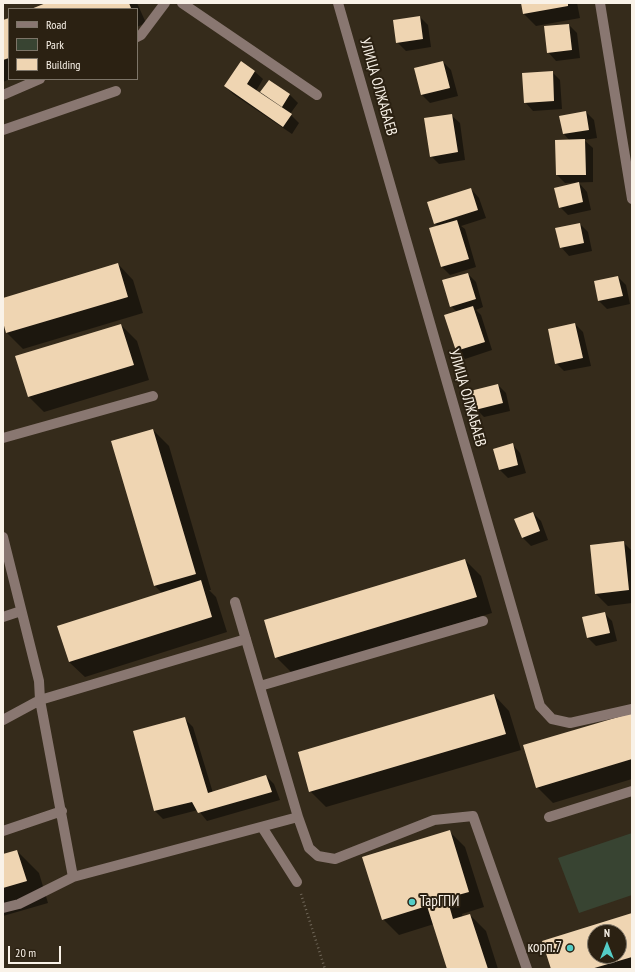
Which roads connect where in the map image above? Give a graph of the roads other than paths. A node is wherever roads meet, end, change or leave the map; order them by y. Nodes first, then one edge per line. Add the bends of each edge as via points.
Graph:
1 (165, 3) edge
2 (182, 3) edge
3 (338, 3) edge
4 (600, 3) edge
5 (138, 36) edge
6 (38, 80) edge
7 (116, 91) dead end
8 (3, 95) edge
9 (318, 95) dead end
10 (3, 130) edge
11 (632, 199) edge
12 (153, 396) dead end
13 (3, 438) edge
14 (3, 537) edge
15 (235, 602) dead end
16 (22, 611) junction
17 (3, 617) edge
18 (483, 621) dead end
19 (246, 639) junction
20 (260, 686) junction
21 (40, 700) junction
22 (632, 709) edge
23 (3, 720) edge
24 (632, 791) edge
25 (62, 811) junction
26 (298, 817) junction
27 (549, 817) dead end
28 (262, 827) junction
29 (3, 831) edge
30 (73, 877) junction
31 (297, 882) road end
32 (3, 908) edge
33 (527, 969) edge

1 - 5 street
2 - 9 street
3 - 22 street, УЛИЦА ОЛЖАБАЕВ via 540,706 552,719 570,723
4 - 11 street
6 - 8 street
7 - 10 street
12 - 13 street
14 - 16 street
15 - 19 street
16 - 17 street
16 - 21 street via 39,681
18 - 20 street
19 - 20 street
19 - 21 street
20 - 26 street
21 - 23 street
21 - 25 street
24 - 27 street
25 - 29 street
25 - 30 street
26 - 28 street
26 - 33 street via 309,848 318,856 335,859 434,820 473,816
28 - 30 street
28 - 31 street
30 - 32 street via 19,904

